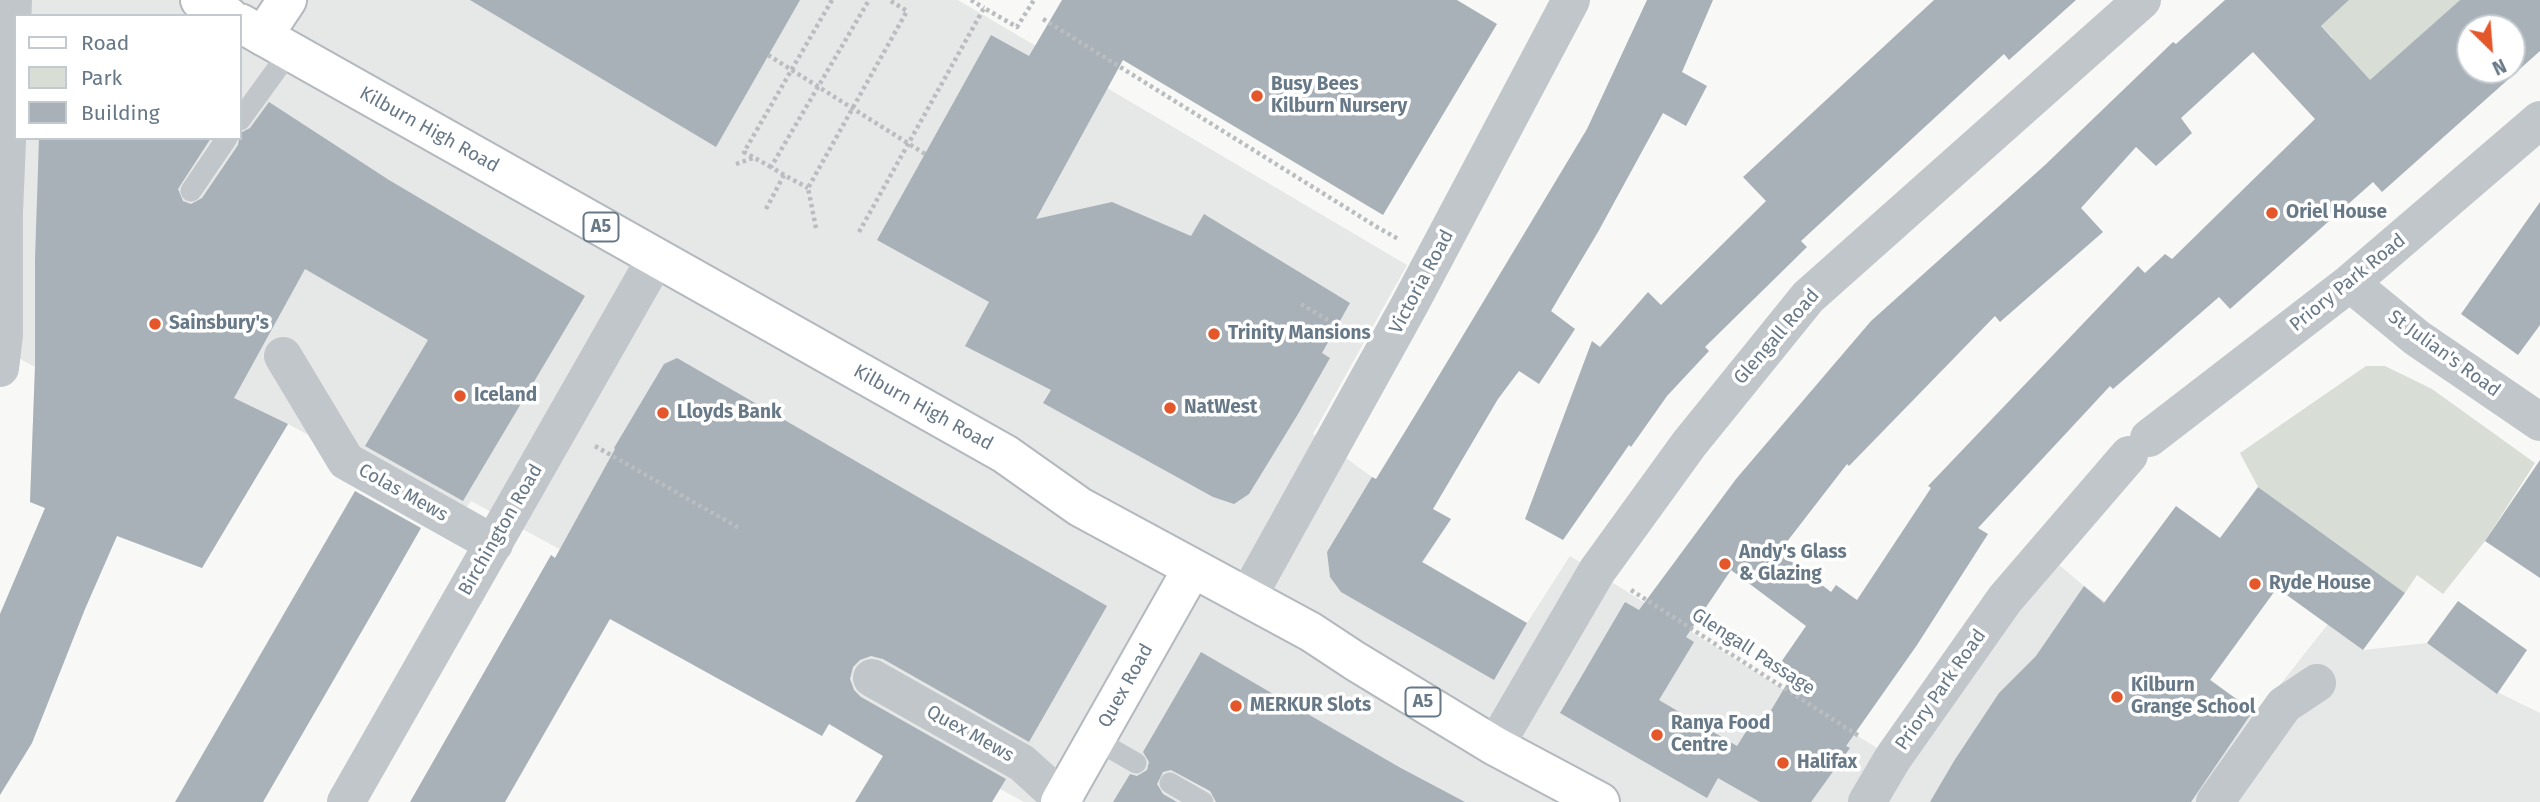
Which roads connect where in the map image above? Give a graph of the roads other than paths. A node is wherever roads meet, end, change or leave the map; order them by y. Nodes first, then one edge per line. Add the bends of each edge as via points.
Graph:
1 (13, 0) edge
2 (200, 0) edge
3 (287, 0) edge
4 (1571, 0) edge
5 (2142, 0) edge
6 (224, 14) edge
7 (264, 36) edge
8 (242, 113) edge
9 (2540, 120) edge
10 (227, 140) edge
11 (191, 191) dead end
12 (656, 258) junction
13 (2350, 283) junction
14 (1, 345) edge
15 (283, 356) dead end
16 (2540, 422) edge
17 (494, 544) junction
18 (1192, 569) junction
19 (1247, 598) junction
20 (872, 678) dead end
21 (2317, 683) dead end
22 (1096, 740) junction
23 (1495, 746) junction
24 (1136, 763) dead end
25 (1170, 783) dead end
26 (1062, 801) edge
27 (346, 802) edge
28 (1203, 802) edge
29 (1600, 802) edge
30 (1867, 802) edge
31 (2215, 802) edge

1 - 14 street
2 - 6 main road
3 - 7 main road
4 - 19 street, Victoria Road
5 - 23 street, Glengall Road via 1808,297 1689,444 1597,571
7 - 8 lane
7 - 12 main road, Kilburn High Road / A5
9 - 13 street, Priory Park Road
10 - 11 lane
12 - 17 street, Birchington Road
12 - 18 main road, Kilburn High Road / A5 via 1005,454 1080,508
13 - 16 street, St Julian's Road via 2417,338
13 - 30 street, Priory Park Road via 2139,446 2005,599
15 - 17 street, Colas Mews via 346,461
17 - 27 street, Birchington Road
18 - 19 main road, Kilburn High Road / A5
18 - 22 main road, Quex Road
19 - 23 main road, Kilburn High Road / A5 via 1311,632
20 - 26 street, Quex Mews via 1022,762
21 - 31 street via 2284,705
22 - 24 lane
22 - 26 main road, Quex Road
23 - 29 main road, Kilburn High Road / A5
25 - 28 lane

